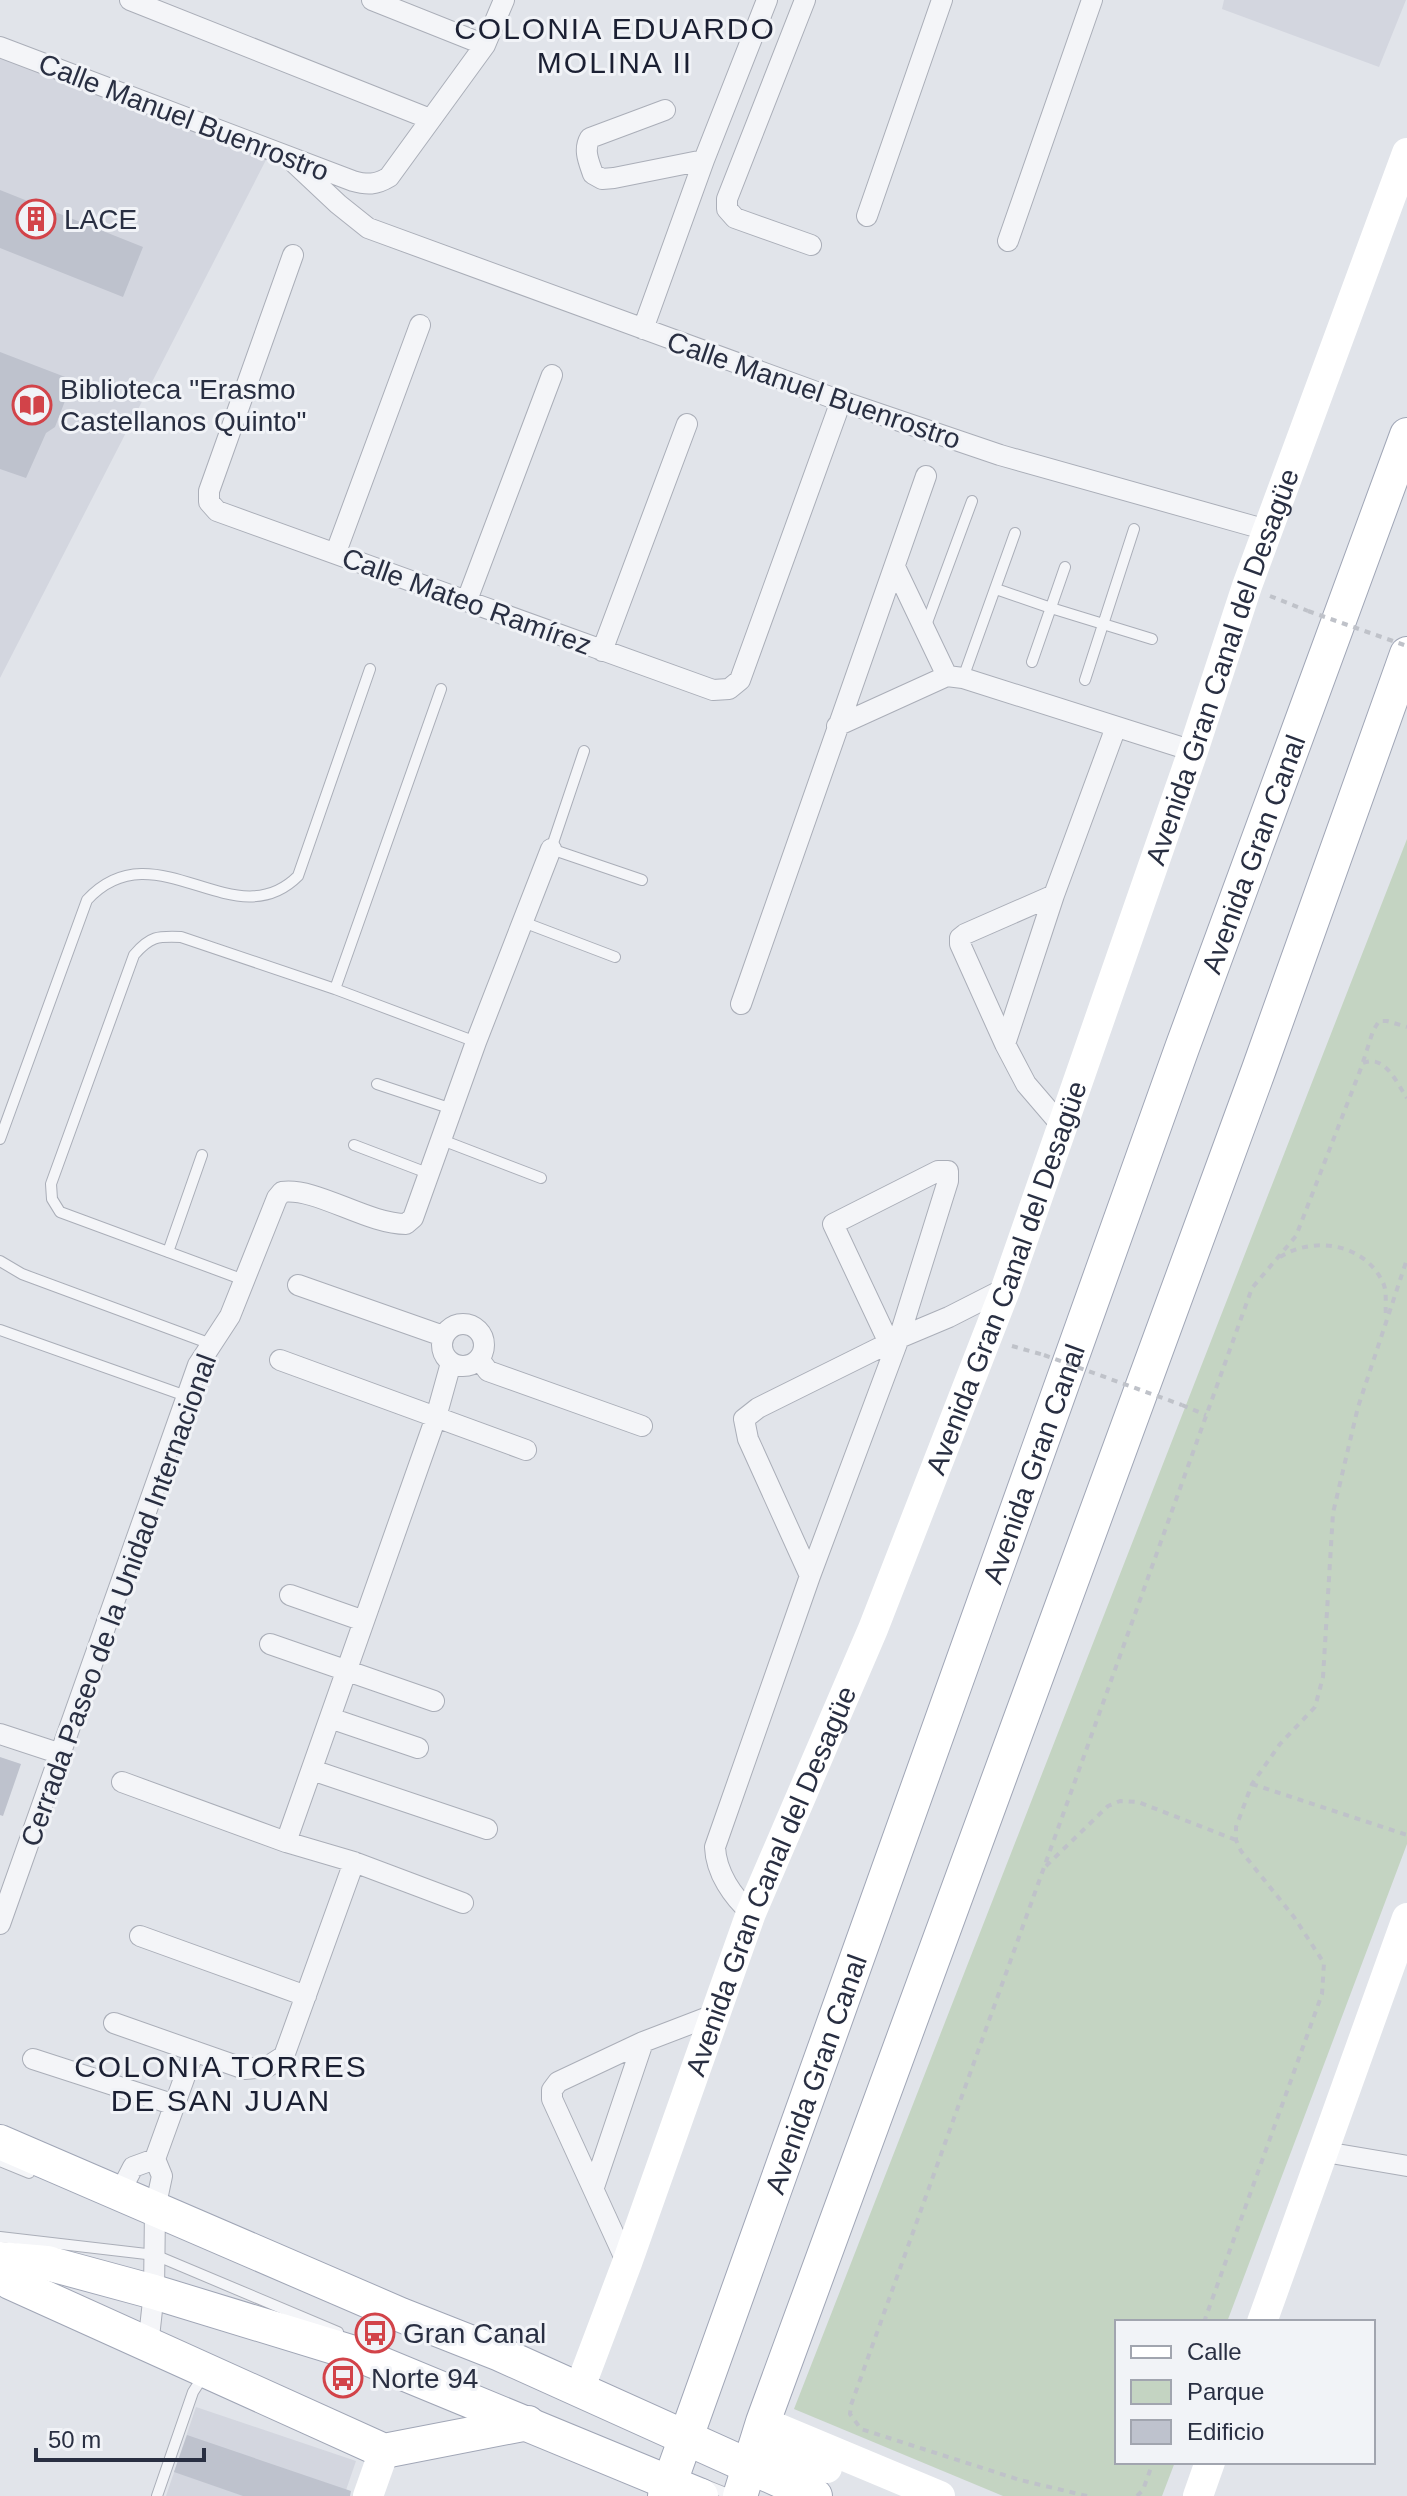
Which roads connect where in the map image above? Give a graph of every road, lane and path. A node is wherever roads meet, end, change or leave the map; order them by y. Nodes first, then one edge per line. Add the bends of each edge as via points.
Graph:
1 (130, 0) edge
2 (372, 0) edge
3 (504, 0) edge
4 (767, 0) edge
5 (805, 0) edge
6 (942, 0) edge
7 (1092, 0) edge
8 (485, 45) junction
9 (0, 47) edge
10 (665, 110) dead end
11 (430, 119) junction
12 (1407, 153) edge
13 (288, 157) junction
14 (704, 160) junction
15 (867, 216) dead end
16 (1008, 241) dead end
17 (811, 245) dead end
18 (293, 255) dead end
19 (420, 325) dead end
20 (643, 329) junction
21 (552, 375) dead end
22 (841, 401) junction
23 (687, 424) dead end
24 (1407, 435) edge
25 (926, 476) dead end
26 (972, 501) dead end
27 (1134, 529) dead end
28 (1267, 530) junction
29 (1015, 533) dead end
30 (336, 552) junction
31 (895, 567) junction
32 (1065, 567) dead end
33 (996, 589) junction
34 (1273, 597) dead end
35 (467, 600) junction
36 (1051, 608) junction
37 (1104, 624) junction
38 (924, 630) junction
39 (1152, 639) dead end
40 (1407, 646) edge
41 (602, 651) junction
42 (1407, 654) edge
43 (1032, 662) dead end
44 (370, 669) dead end
45 (955, 677) junction
46 (1085, 680) dead end
47 (441, 689) dead end
48 (837, 726) junction
49 (1116, 727) junction
50 (584, 751) dead end
51 (1193, 751) junction
52 (551, 849) junction
53 (642, 880) dead end
54 (1054, 895) junction
55 (523, 922) junction
56 (615, 957) dead end
57 (335, 989) junction
58 (741, 1004) dead end
59 (1407, 1027) edge
60 (476, 1042) junction
61 (1005, 1044) junction
62 (1363, 1063) junction
63 (377, 1084) dead end
64 (1407, 1098) edge
65 (452, 1109) junction
66 (1062, 1126) junction
67 (0, 1139) edge
68 (442, 1140) junction
69 (354, 1145) dead end
70 (202, 1155) dead end
71 (430, 1174) junction
72 (541, 1178) dead end
73 (168, 1252) junction
74 (1407, 1259) edge
75 (0, 1261) edge
76 (1275, 1261) junction
77 (244, 1280) junction
78 (298, 1285) dead end
79 (1006, 1288) junction
80 (1386, 1322) junction
81 (0, 1330) edge
82 (443, 1336) junction
83 (987, 1338) junction
84 (894, 1340) junction
85 (211, 1344) junction
86 (479, 1359) junction
87 (280, 1360) dead end
88 (451, 1363) junction
89 (186, 1396) junction
90 (1206, 1415) junction
91 (436, 1417) junction
92 (642, 1426) dead end
93 (526, 1450) dead end
94 (810, 1576) junction
95 (290, 1595) dead end
96 (364, 1621) junction
97 (270, 1644) dead end
98 (346, 1669) junction
99 (434, 1701) dead end
100 (330, 1718) junction
101 (0, 1734) edge
102 (418, 1748) dead end
103 (61, 1754) junction
104 (312, 1770) junction
105 (122, 1782) dead end
106 (1252, 1784) junction
107 (487, 1829) dead end
108 (1407, 1835) edge
109 (1236, 1840) junction
110 (286, 1842) junction
111 (354, 1862) junction
112 (1044, 1867) junction
113 (463, 1903) dead end
114 (751, 1913) junction
115 (1407, 1918) edge
116 (0, 1924) edge
117 (140, 1936) dead end
118 (306, 1996) junction
119 (716, 2014) junction
120 (114, 2023) dead end
121 (643, 2042) junction
122 (194, 2051) junction
123 (33, 2059) dead end
124 (175, 2105) junction
125 (0, 2142) edge
126 (158, 2151) junction
127 (1325, 2152) junction
128 (0, 2161) edge
129 (1407, 2166) edge
130 (42, 2178) dead end
131 (594, 2187) junction
132 (119, 2194) junction
133 (155, 2221) junction
134 (0, 2237) edge
135 (155, 2255) junction
136 (0, 2259) edge
137 (627, 2263) junction
138 (0, 2273) edge
139 (154, 2292) junction
140 (1205, 2320) edge
141 (1263, 2320) edge
142 (343, 2334) dead end
143 (148, 2346) junction
144 (206, 2371) junction
145 (579, 2390) junction
146 (763, 2422) junction
147 (528, 2423) junction
148 (384, 2451) junction
149 (1152, 2464) edge
150 (1209, 2464) edge
151 (679, 2469) edge
152 (743, 2484) edge
153 (157, 2496) edge
154 (368, 2496) edge
155 (815, 2496) edge
156 (891, 2496) edge
157 (940, 2496) edge
158 (1087, 2496) edge
159 (1137, 2496) edge
160 (1198, 2496) edge

1 - 11 street
2 - 8 street
3 - 8 street
4 - 14 street
5 - 17 street via 727,209 735,218
6 - 15 street
7 - 16 street
8 - 11 street
9 - 13 street, Calle Manuel Buenrostro
10 - 14 street via 590,138 586,144 593,174 614,178
11 - 13 street, Calle Manuel Buenrostro via 389,177 369,185
12 - 28 street, Avenida Gran Canal del Desagüe
13 - 20 street, Calle Manuel Buenrostro via 368,228
14 - 20 street
18 - 30 street, Calle Mateo Ramírez via 209,502 217,511
19 - 30 street
20 - 22 street, Calle Manuel Buenrostro
21 - 35 street
22 - 28 street, Calle Manuel Buenrostro via 1000,455
22 - 41 street, Calle Mateo Ramírez via 740,680 729,689 713,690
23 - 41 street
24 - 151 main road, Avenida Gran Canal via 1182,1048
25 - 31 street
26 - 38 lane
27 - 37 lane
28 - 51 street, Avenida Gran Canal del Desagüe
29 - 33 lane
30 - 35 street, Calle Mateo Ramírez
31 - 38 street
31 - 48 street
32 - 36 lane
33 - 36 lane
33 - 45 lane
34 - 40 path, bridge
35 - 41 street, Calle Mateo Ramírez
36 - 37 lane
36 - 43 lane
37 - 39 lane
37 - 46 lane
38 - 45 street
42 - 146 main road
44 - 67 lane via 298,876 287,887 274,894 238,896 157,874 113,879 87,900
45 - 48 street
45 - 49 street
47 - 57 lane
48 - 58 street
49 - 51 street
49 - 54 street
50 - 52 lane
51 - 66 street, Avenida Gran Canal del Desagüe
52 - 53 lane
52 - 55 street
54 - 61 street
54 - 61 street via 960,938
55 - 56 lane
55 - 60 street
57 - 60 lane
57 - 73 lane via 181,937 145,942 134,955 51,1184 52,1199 60,1212
59 - 62 path via 1379,1021
60 - 65 street
61 - 66 street via 1026,1084
62 - 64 path via 1379,1062
62 - 76 path via 1296,1236
63 - 65 lane
65 - 68 street
66 - 79 street, Avenida Gran Canal del Desagüe
68 - 71 street
68 - 72 lane
69 - 71 lane
70 - 73 lane
71 - 77 street, Cerrada Paseo de la Unidad Internacional via 406,1224 282,1192
73 - 77 lane
74 - 80 path
75 - 85 lane via 22,1274
76 - 80 path via 1308,1245 1337,1245 1358,1255 1374,1268 1385,1288
76 - 90 path via 1252,1288
77 - 85 street, Cerrada Paseo de la Unidad Internacional via 230,1316
78 - 82 street
79 - 83 street, Avenida Gran Canal del Desagüe
79 - 84 street
80 - 106 path via 1358,1407 1333,1513 1323,1677 1315,1707
81 - 89 lane
82 - 86 street via 460,1323 474,1326 483,1338
82 - 88 street via 442,1351
83 - 90 path, bridge
83 - 114 street, Avenida Gran Canal del Desagüe via 873,1629
84 - 84 street via 833,1224 948,1171 948,1181
84 - 94 street
84 - 94 street via 744,1419 748,1439
85 - 89 street, Cerrada Paseo de la Unidad Internacional
86 - 88 street via 466,1366
86 - 92 street via 488,1371
87 - 91 street
88 - 91 street
89 - 103 street, Cerrada Paseo de la Unidad Internacional
90 - 112 path
91 - 93 street
91 - 96 street
94 - 114 street via 715,1847 733,1897
95 - 96 street
96 - 98 street
97 - 98 street
98 - 99 street
98 - 100 street
100 - 102 street
100 - 104 street
101 - 103 street
103 - 116 street, Cerrada Paseo de la Unidad Internacional
104 - 107 street
104 - 110 street
105 - 110 street
106 - 108 path
106 - 109 path
109 - 112 path via 1138,1802 1120,1801 1108,1806
109 - 140 path via 1324,1963 1325,1979
110 - 111 street
111 - 113 street
111 - 118 street
112 - 158 path via 850,2414 861,2429
114 - 119 street, Avenida Gran Canal del Desagüe
115 - 127 street
117 - 118 street
118 - 122 street via 284,2056 267,2067 245,2069
119 - 121 street
119 - 137 street, Avenida Gran Canal del Desagüe
120 - 122 street
121 - 131 street
121 - 131 street via 558,2082 552,2090
122 - 124 street
123 - 124 street
124 - 126 street
125 - 132 main road
126 - 132 street via 133,2167
126 - 133 street via 162,2176
127 - 129 street
127 - 141 street
128 - 130 lane
131 - 137 street
132 - 133 main road
133 - 135 street
133 - 145 main road via 500,2354
134 - 135 lane
135 - 139 street
135 - 142 lane
136 - 139 main road via 47,2263
137 - 145 street, Avenida Gran Canal del Desagüe
138 - 143 main road
139 - 143 street
139 - 147 main road via 357,2354
143 - 144 main road
144 - 148 main road
144 - 153 lane via 193,2392
145 - 151 main road
146 - 152 main road
146 - 157 street
147 - 148 main road
147 - 151 main road
148 - 154 street
149 - 159 path
150 - 160 street
151 - 152 main road
152 - 155 main road
152 - 156 street via 763,2460 795,2455

